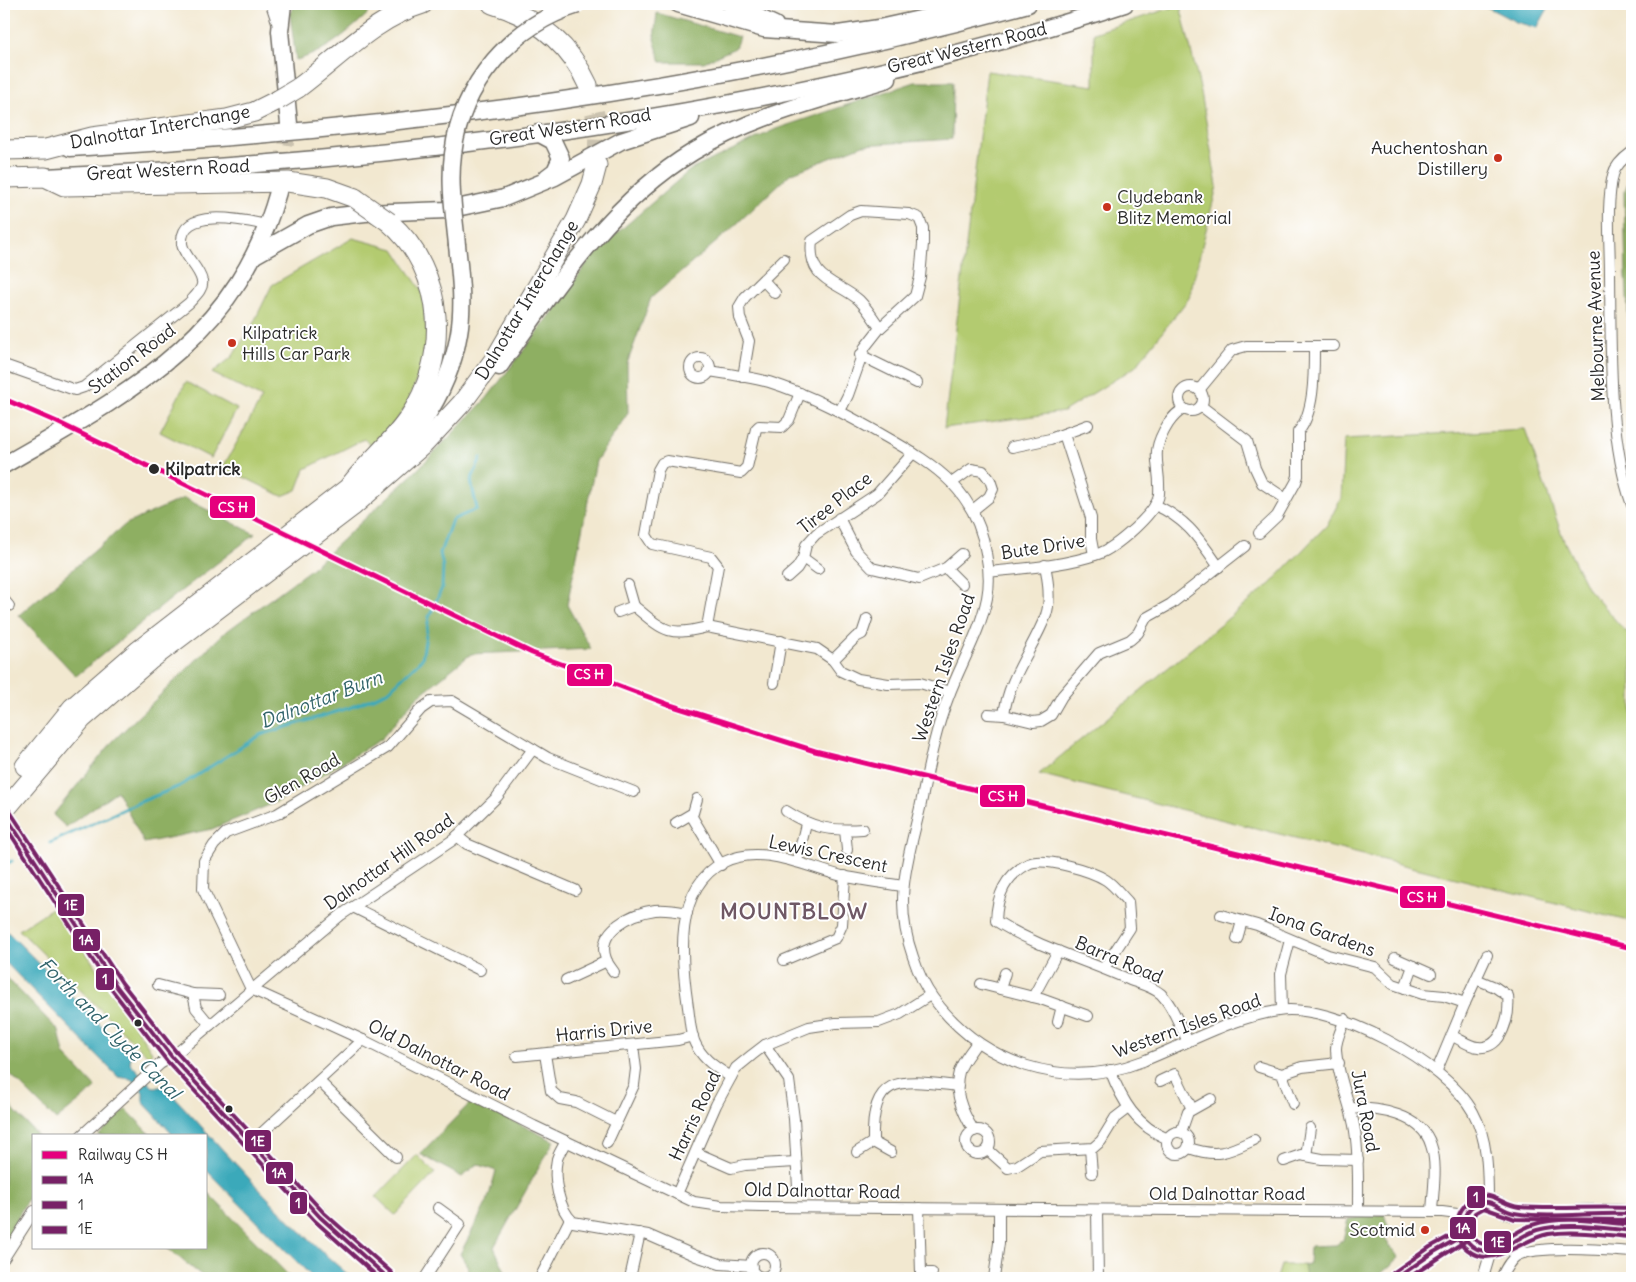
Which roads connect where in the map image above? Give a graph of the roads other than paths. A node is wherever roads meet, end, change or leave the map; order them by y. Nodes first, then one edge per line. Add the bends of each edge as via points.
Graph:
1 (271, 4) edge
2 (283, 4) edge
3 (423, 4) edge
4 (492, 4) edge
5 (580, 4) edge
6 (678, 4) edge
7 (730, 4) edge
8 (988, 4) edge
9 (1028, 4) edge
10 (1125, 4) edge
11 (779, 28) junction
12 (280, 31) junction
13 (927, 60) junction
14 (588, 85) tunnel mouth
15 (770, 95) junction
16 (289, 124) tunnel mouth
17 (538, 133) junction
18 (46, 149) junction
19 (4, 150) edge
20 (1632, 152) edge
21 (597, 165) tunnel mouth
22 (45, 177) junction
23 (4, 178) edge
24 (541, 181) junction
25 (278, 192) tunnel mouth
26 (270, 219) junction
27 (294, 232) junction
28 (255, 255) junction
29 (784, 259) dead end
30 (763, 280) junction
31 (775, 292) dead end
32 (880, 328) junction
33 (1314, 346) junction
34 (1334, 346) dead end
35 (860, 355) junction
36 (4, 365) edge
37 (709, 371) dead end
38 (743, 377) junction
39 (916, 383) dead end
40 (1199, 390) junction
41 (800, 393) junction
42 (1201, 406) junction
43 (1184, 409) junction
44 (840, 412) junction
45 (1088, 425) dead end
46 (1064, 434) junction
47 (1012, 447) dead end
48 (913, 453) junction
49 (4, 465) edge
50 (953, 482) junction
51 (348, 488) junction
52 (1286, 500) junction
53 (1155, 505) junction
54 (1632, 505) edge
55 (352, 507) junction
56 (973, 510) junction
57 (839, 518) junction
58 (1259, 533) dead end
59 (1245, 546) dead end
60 (962, 554) dead end
61 (1094, 555) junction
62 (803, 558) junction
63 (1045, 565) junction
64 (1219, 566) junction
65 (946, 568) junction
66 (818, 569) dead end
67 (989, 572) junction
68 (788, 576) dead end
69 (962, 584) dead end
70 (628, 585) dead end
71 (634, 606) junction
72 (618, 612) dead end
73 (868, 619) dead end
74 (707, 627) junction
75 (781, 641) junction
76 (833, 660) junction
77 (774, 683) dead end
78 (950, 692) junction
79 (988, 714) dead end
80 (1004, 715) junction
81 (533, 749) junction
82 (4, 792) edge
83 (634, 792) dead end
84 (697, 799) dead end
85 (4, 812) edge
86 (786, 812) dead end
87 (691, 815) junction
88 (676, 822) dead end
89 (806, 824) junction
90 (862, 829) dead end
91 (844, 830) junction
92 (457, 836) junction
93 (847, 850) dead end
94 (796, 861) junction
95 (720, 864) junction
96 (845, 876) junction
97 (902, 886) junction
98 (575, 890) dead end
99 (353, 907) junction
100 (687, 913) junction
101 (1221, 915) dead end
102 (1242, 921) junction
103 (1237, 939) dead end
104 (1290, 940) junction
105 (1058, 951) junction
106 (1487, 955) dead end
107 (1395, 958) dead end
108 (784, 960) dead end
109 (607, 961) junction
110 (1413, 966) junction
111 (1104, 968) junction
112 (480, 970) dead end
113 (614, 972) dead end
114 (1005, 973) dead end
115 (1431, 974) dead end
116 (1476, 979) junction
117 (566, 980) dead end
118 (981, 984) dead end
119 (158, 985) dead end
120 (1000, 988) junction
121 (1405, 988) junction
122 (251, 989) junction
123 (193, 994) junction
124 (219, 995) dead end
125 (930, 995) junction
126 (1033, 997) junction
127 (1465, 1003) junction
128 (1062, 1006) junction
129 (1282, 1010) junction
130 (1088, 1016) dead end
131 (1345, 1020) junction
132 (1058, 1022) dead end
133 (210, 1025) junction
134 (693, 1036) junction
135 (1452, 1036) junction
136 (364, 1040) junction
137 (1188, 1041) junction
138 (977, 1042) junction
139 (633, 1045) junction
140 (765, 1045) junction
141 (545, 1054) junction
142 (517, 1056) dead end
143 (165, 1061) junction
144 (1339, 1063) junction
145 (1259, 1067) dead end
146 (1110, 1070) junction
147 (1437, 1070) junction
148 (1282, 1074) junction
149 (731, 1077) junction
150 (319, 1081) junction
151 (1160, 1081) dead end
152 (958, 1086) junction
153 (1211, 1099) dead end
154 (1293, 1104) dead end
155 (1128, 1108) junction
156 (1351, 1108) junction
157 (1192, 1109) junction
158 (616, 1122) junction
159 (1310, 1128) dead end
160 (974, 1132) junction
161 (1181, 1132) junction
162 (83, 1134) edge
163 (1168, 1139) junction
164 (1254, 1140) dead end
165 (566, 1141) junction
166 (252, 1142) junction
167 (873, 1142) junction
168 (606, 1143) dead end
169 (1189, 1148) junction
170 (1090, 1149) junction
171 (988, 1150) junction
172 (857, 1152) dead end
173 (891, 1152) dead end
174 (697, 1153) junction
175 (1306, 1156) junction
176 (396, 1157) dead end
177 (1358, 1160) junction
178 (1284, 1161) dead end
179 (796, 1162) junction
180 (1092, 1173) dead end
181 (798, 1188) dead end
182 (677, 1194) junction
183 (1488, 1202) junction
184 (438, 1208) dead end
185 (919, 1208) junction
186 (999, 1209) junction
187 (1506, 1209) junction
188 (1097, 1210) junction
189 (1358, 1211) junction
190 (1437, 1212) junction
191 (32, 1213) edge
192 (1632, 1214) edge
193 (1465, 1215) junction
194 (570, 1220) junction
195 (1632, 1231) edge
196 (640, 1233) junction
197 (1464, 1235) junction
198 (1498, 1248) junction
199 (1632, 1252) edge
200 (551, 1254) junction
201 (4, 1258) edge
202 (562, 1258) dead end
203 (752, 1266) dead end
204 (932, 1274) dead end
205 (388, 1278) edge
206 (425, 1278) edge
207 (540, 1278) edge
208 (630, 1278) edge
209 (994, 1278) edge
210 (1098, 1278) edge
211 (1398, 1278) edge
212 (1483, 1278) edge
213 (1501, 1278) edge

1 - 12 street
2 - 12 main road
3 - 18 highway, Dalnottar Interchange, bridge via 377,25 298,88 254,112 226,119 92,137
4 - 14 highway via 542,26 570,53
5 - 51 main road, bridge via 542,20 518,36 497,58 473,93 461,121 453,153 452,192 461,296 460,328 451,364 441,391 407,442 368,478
6 - 11 main road via 764,29
7 - 11 main road
8 - 11 main road via 858,32 807,33
9 - 18 main road, Great Western Road via 840,52 604,95 343,128
10 - 13 main road, Great Western Road
12 - 16 main road
13 - 15 main road, Great Western Road
13 - 55 main road via 902,74 740,128 663,172 602,229 448,430 392,480
15 - 17 main road, Great Western Road
15 - 24 main road via 635,135 555,177
17 - 22 main road, Great Western Road via 275,164
17 - 24 main road via 552,141 562,158 555,171
18 - 19 highway, Great Western Road
20 - 54 street, Melbourne Avenue via 1613,173 1609,222 1618,444 1624,483
21 - 55 highway, Dalnottar Interchange via 576,220 496,357 462,402 425,442
22 - 23 highway, Great Western Road
22 - 51 highway, bridge via 64,186 300,183 355,198 389,222 413,249 433,291 438,324 435,356 423,393 410,416
24 - 27 main road via 504,198 476,205 432,212 331,217
25 - 26 main road, Station Road
26 - 27 main road
26 - 28 main road, Station Road
26 - 36 street via 211,218 189,227 182,242 202,282 201,289 190,304 84,387 75,390
27 - 28 main road
28 - 49 main road, Station Road via 215,316 168,361 88,415
29 - 30 street
30 - 31 street
30 - 38 street via 745,297 739,308 749,341
32 - 32 street via 915,296 920,277 923,228 919,218 909,214 870,210 850,215 812,241 811,249 816,269 836,287 858,300
32 - 35 street
33 - 34 street
33 - 40 street via 1246,346 1232,350
33 - 52 street via 1314,388 1305,425 1298,432 1298,476
35 - 39 street
35 - 44 street
37 - 38 street, Western Isles Road
38 - 41 street, Western Isles Road
40 - 42 street via 1204,399
40 - 43 street via 1188,387 1182,392 1180,403
41 - 44 street, Western Isles Road
41 - 74 street via 789,420 782,427 760,426 756,429 746,471 736,474 667,461 658,470 646,536 652,544 711,556 715,560 718,566
42 - 43 street via 1195,410
42 - 52 street via 1247,441 1262,483
43 - 53 street via 1173,417 1157,445 1155,459 1159,495
44 - 48 street, Western Isles Road
45 - 46 street
46 - 47 street
46 - 61 street via 1091,518
48 - 50 street, Western Isles Road
48 - 57 street, Tiree Place via 877,494
50 - 56 street, Western Isles Road
50 - 56 street via 971,469 983,471 990,480 992,489 989,497
51 - 82 highway via 197,604 72,708
52 - 58 street via 1277,516
53 - 61 street, Bute Drive via 1114,546
53 - 64 street via 1192,529
55 - 85 highway, Dalnottar Interchange via 149,661 82,719
56 - 67 street, Western Isles Road via 985,542
57 - 62 street, Tiree Place via 806,545
57 - 65 street via 856,551 872,568 919,578
59 - 64 street
60 - 65 street
61 - 63 street, Bute Drive
62 - 66 street, Tiree Place
62 - 68 street, Tiree Place
63 - 67 street, Bute Drive
63 - 80 street via 1046,614 1012,685
64 - 80 street via 1161,612 1146,618 1130,640 1100,653 1046,718 1033,722
65 - 69 street
67 - 78 street, Western Isles Road via 987,600
70 - 71 street
71 - 72 street
71 - 74 street via 664,630 681,633
73 - 76 street via 862,634
74 - 75 street
75 - 76 street via 817,649
75 - 77 street
76 - 78 street via 842,671 858,679 888,684 920,683
78 - 97 street, Western Isles Road via 934,734
79 - 80 street
81 - 83 street, Glen Road
81 - 92 street, Dalnottar Hill Road via 497,797
81 - 122 street, Glen Road via 452,700 435,701 421,709 388,747 277,814 226,833 204,861 203,889
84 - 87 street
85 - 143 main road
86 - 89 street
87 - 88 street
87 - 95 street
89 - 91 street
89 - 94 street
90 - 91 street
91 - 93 street
92 - 98 street via 467,844
92 - 99 street, Dalnottar Hill Road
94 - 95 street, Lewis Crescent via 742,856
94 - 96 street, Lewis Crescent
95 - 100 street, Lewis Crescent via 701,882
96 - 97 street, Lewis Crescent
96 - 108 street via 842,925 836,938
97 - 125 street, Western Isles Road via 904,928 918,972
99 - 112 street
99 - 122 street, Dalnottar Hill Road
100 - 109 street via 656,910 624,920 609,934 604,944
100 - 134 street, Lewis Crescent via 682,958
101 - 102 street, Iona Gardens
102 - 103 street
102 - 104 street, Iona Gardens
104 - 121 street, Iona Gardens via 1336,958 1375,967 1394,984
104 - 129 street via 1281,974
105 - 111 street, Barra Road
105 - 111 street, Barra Road via 1014,932 996,920 997,901 1009,879 1030,862 1059,863 1083,870 1108,881 1128,902 1130,928
105 - 126 street
106 - 116 street
107 - 110 street
109 - 113 street
109 - 117 street
110 - 115 street
110 - 121 street
111 - 137 street, Barra Road via 1160,994 1170,1004
114 - 120 street
116 - 127 street
116 - 135 street via 1508,996 1510,1009 1502,1033 1492,1044 1478,1048
118 - 120 street
119 - 123 street
120 - 126 street
121 - 127 street, Iona Gardens
122 - 133 street, Dalnottar Hill Road
122 - 136 street, Old Dalnottar Road
123 - 124 street
123 - 133 street via 196,1008
125 - 138 street, Western Isles Road via 957,1026
125 - 140 street, Harris Road via 900,1014 879,1022 809,1027
126 - 128 street
127 - 135 street
128 - 130 street
128 - 132 street
129 - 131 street, Western Isles Road
129 - 137 street, Western Isles Road via 1244,1019
131 - 144 street, Jura Road via 1336,1048
131 - 147 street, Western Isles Road
133 - 143 street, Dalnottar Hill Road
134 - 139 street, Harris Drive
134 - 149 street, Lewis Crescent via 707,1060
135 - 147 street
136 - 150 street
136 - 165 street, Old Dalnottar Road
137 - 146 street, Western Isles Road via 1139,1063
138 - 146 street, Western Isles Road via 1020,1066 1047,1072 1070,1074
138 - 152 street via 958,1073
139 - 141 street, Harris Drive
139 - 158 street via 634,1085
140 - 149 street, Harris Road via 736,1068
140 - 179 street via 789,1080
141 - 142 street, Harris Drive
141 - 158 street via 551,1091 560,1099 576,1102
143 - 162 street, Dalnottar Hill Road
143 - 166 main road
144 - 148 street via 1302,1067
144 - 156 street, Jura Road
145 - 148 street
146 - 155 street
147 - 183 street, Western Isles Road via 1462,1095 1478,1126 1488,1173
148 - 154 street
149 - 174 street, Harris Road
150 - 166 street
150 - 176 street
151 - 157 street via 1175,1074
152 - 160 street via 965,1116
152 - 167 street via 907,1081 882,1093 872,1118
153 - 157 street
155 - 163 street via 1142,1125
155 - 170 street via 1115,1118 1101,1142
156 - 177 street, Jura Road
156 - 190 street via 1390,1113 1419,1127 1431,1144
157 - 161 street via 1185,1117
158 - 168 street
159 - 175 street
160 - 171 street via 988,1135
160 - 171 street via 967,1142 971,1151 979,1154
161 - 163 street via 1172,1134
161 - 169 street via 1189,1139
163 - 169 street via 1168,1148 1173,1154 1181,1154
164 - 169 street via 1218,1154 1205,1154
165 - 182 street, Old Dalnottar Road
165 - 194 street via 557,1158 556,1173 561,1204
166 - 205 main road via 320,1217
167 - 172 street
167 - 173 street
170 - 171 street via 1040,1151 1008,1168
170 - 180 street
174 - 179 street via 730,1168
174 - 182 street, Harris Road
175 - 177 street
175 - 178 street
177 - 189 street, Jura Road
179 - 181 street
182 - 185 street, Old Dalnottar Road via 694,1202 721,1206
183 - 187 main road
183 - 193 main road via 1475,1205
184 - 206 street via 460,1224
185 - 186 street, Old Dalnottar Road
185 - 204 street via 920,1273
186 - 188 street, Old Dalnottar Road
186 - 209 street
187 - 192 main road via 1515,1213
187 - 198 main road via 1512,1228 1510,1237
188 - 189 street, Old Dalnottar Road
188 - 210 street
189 - 190 street, Old Dalnottar Road
190 - 193 street, Old Dalnottar Road
191 - 201 street
193 - 197 main road
194 - 196 street
194 - 200 street
195 - 198 main road via 1544,1228
196 - 203 street via 720,1264
196 - 208 street
197 - 198 main road via 1473,1247 1482,1251
197 - 211 main road
198 - 212 street
199 - 213 street via 1557,1250 1528,1253 1516,1257
200 - 202 street
200 - 207 street

